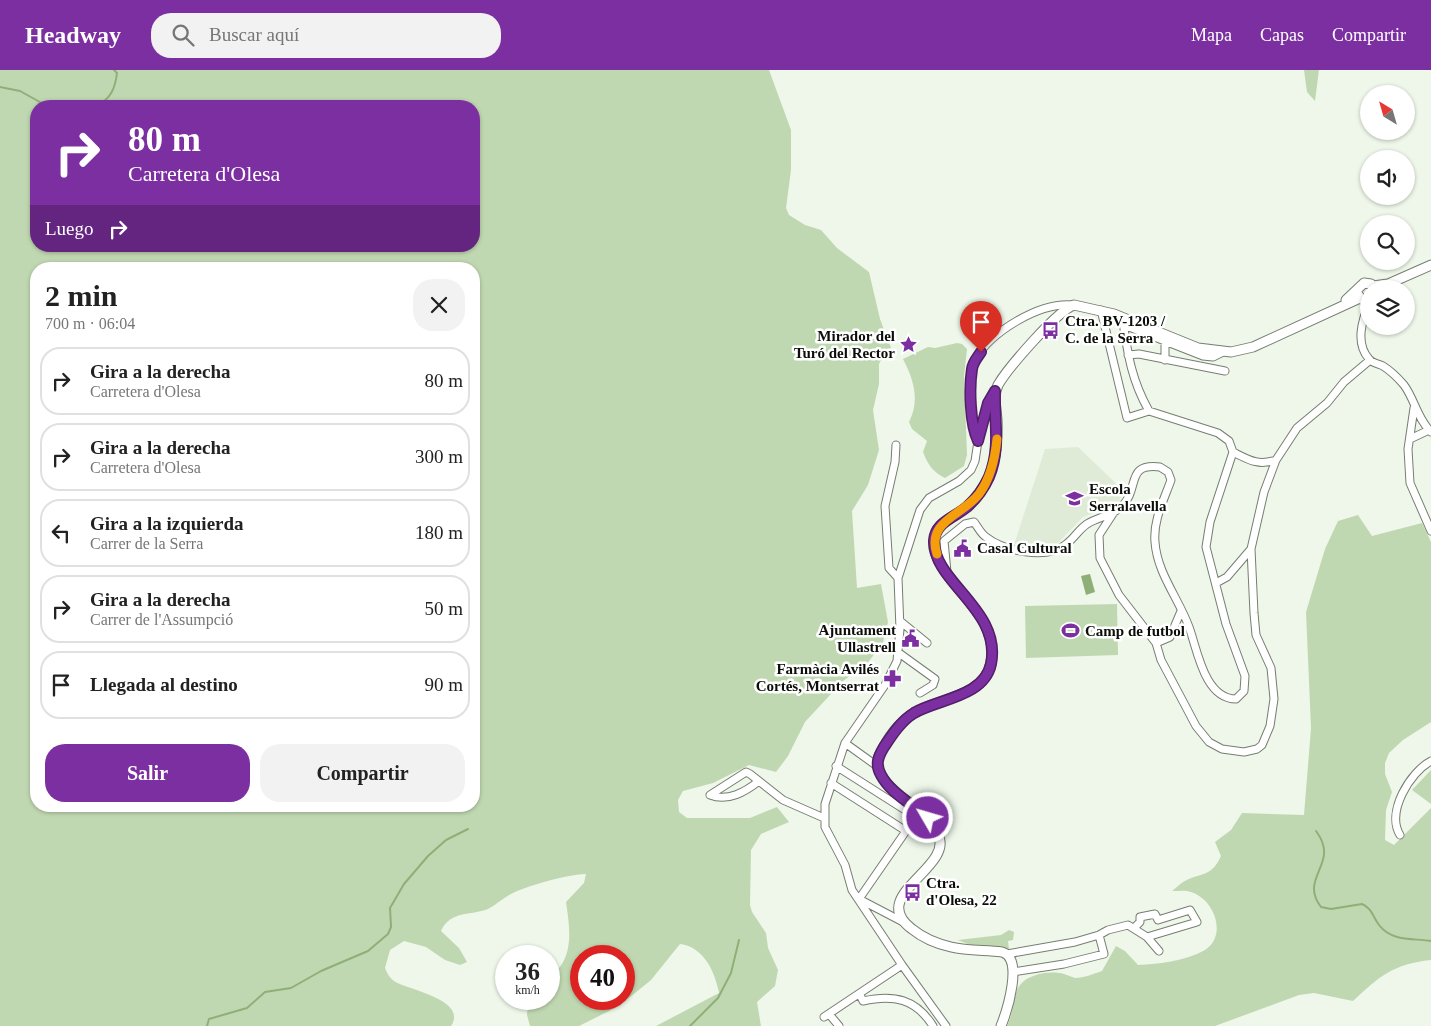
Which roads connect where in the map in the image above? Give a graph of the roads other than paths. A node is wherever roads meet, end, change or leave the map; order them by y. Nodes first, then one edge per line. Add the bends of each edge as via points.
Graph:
1 (1431, 265) edge
2 (1396, 280) edge
3 (1360, 299) edge
4 (1074, 305) junction
5 (1101, 310) junction
6 (1123, 321) junction
7 (1360, 335) edge
8 (1165, 337) junction
9 (1128, 355) junction
10 (1165, 360) junction
11 (1370, 360) junction
12 (1225, 371) dead end
13 (995, 391) junction
14 (1414, 408) junction
15 (1149, 412) junction
16 (1430, 431) edge
17 (1410, 439) junction
18 (978, 441) junction
19 (896, 445) dead end
20 (1233, 452) junction
21 (1276, 460) junction
22 (1114, 512) junction
23 (1431, 531) edge
24 (1251, 548) junction
25 (947, 572) junction
26 (898, 578) junction
27 (1216, 583) junction
28 (1181, 611) junction
29 (900, 621) junction
30 (926, 643) dead end
31 (1156, 643) junction
32 (899, 653) junction
33 (920, 693) dead end
34 (845, 743) junction
35 (1431, 761) edge
36 (836, 766) junction
37 (877, 766) junction
38 (759, 781) junction
39 (831, 783) junction
40 (824, 818) junction
41 (936, 830) junction
42 (1400, 835) dead end
43 (859, 899) junction
44 (905, 923) junction
45 (1135, 927) junction
46 (1099, 936) junction
47 (1147, 937) junction
48 (1158, 951) dead end
49 (1007, 954) junction
50 (902, 965) junction
51 (1013, 972) junction
52 (860, 995) junction
53 (840, 1026) edge
54 (933, 1026) edge
55 (946, 1026) edge
56 (1001, 1026) edge

1 - 2 street
3 - 8 street via 1241,351 1198,348
4 - 5 street
4 - 13 street via 1062,311 1004,376
4 - 18 street via 1047,307 1030,314 991,341 974,361 972,415
5 - 6 street
5 - 15 street via 1127,418
6 - 8 street
6 - 9 street
7 - 11 street
8 - 10 street
9 - 10 street
9 - 15 street via 1137,390
10 - 12 street
11 - 14 street via 1402,382
11 - 21 street via 1297,428
13 - 18 street via 988,403
13 - 25 street via 997,434 989,477 972,502 940,525 935,534 936,552
14 - 16 street
14 - 17 street
15 - 20 street via 1218,433 1229,441
16 - 17 street
17 - 23 street via 1410,483
18 - 26 street via 975,461 967,475 924,504
19 - 26 street via 885,506 889,568
20 - 21 street via 1259,464
20 - 27 street via 1207,535 1206,547
21 - 24 street via 1264,492
22 - 25 street via 1086,525 1065,546 1046,552 1015,550 984,536 974,522 965,524 944,541
22 - 28 street via 1129,498 1139,469 1160,467 1170,476 1157,519 1155,542 1160,563
22 - 31 street via 1099,535 1100,558 1119,595
24 - 27 street via 1227,577
24 - 31 street via 1254,628 1271,668 1274,693 1270,726 1260,748 1235,752 1209,742 1189,713 1161,660
25 - 37 street via 986,625 992,654 989,670 968,691 908,718 894,732 879,756
26 - 29 street
27 - 28 street via 1226,624 1245,676 1246,687 1239,697 1223,696 1207,677
28 - 31 street via 1170,637
29 - 30 street
29 - 32 street
32 - 33 street via 935,679
32 - 34 street via 885,685
34 - 36 street
34 - 37 street
35 - 42 street via 1414,772 1404,790 1395,819
36 - 39 street
36 - 41 street
37 - 41 street via 885,782 924,814
38 - 38 street via 746,772 710,795 738,795
38 - 40 street via 783,800
39 - 40 street
39 - 43 street via 906,831
40 - 43 street via 851,887
41 - 44 street via 940,841 938,853 902,897 900,910
43 - 44 street
43 - 50 street
44 - 49 street via 919,934 947,946
45 - 46 street via 1118,927
45 - 47 street
45 - 47 street via 1140,917 1155,914 1158,920 1190,910 1197,922
46 - 49 street
46 - 51 street via 1104,954
47 - 48 street
49 - 51 street via 1013,962
50 - 52 street
50 - 55 street
51 - 56 street
52 - 53 street via 826,1016
52 - 54 street via 864,1001 889,996 904,1001 921,1010

